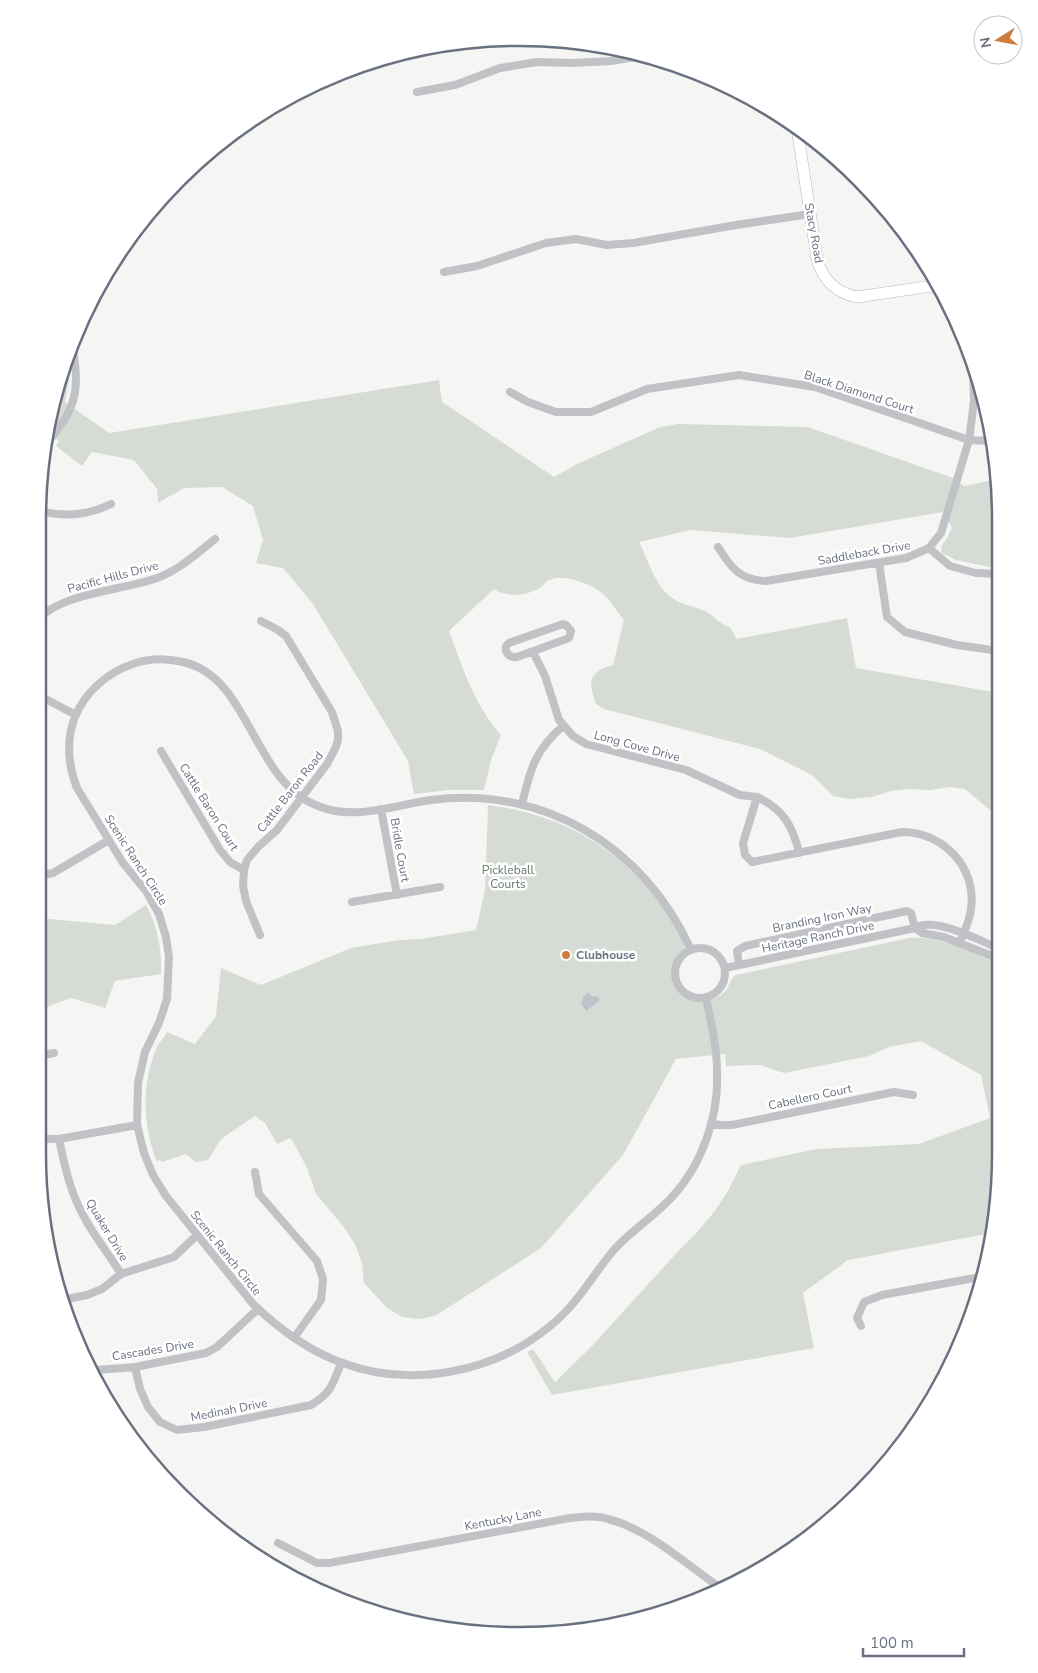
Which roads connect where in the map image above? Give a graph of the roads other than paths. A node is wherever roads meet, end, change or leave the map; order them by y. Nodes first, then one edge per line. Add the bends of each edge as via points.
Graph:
1 (626, 58) edge
2 (417, 92) dead end
3 (798, 138) edge
4 (810, 214) junction
5 (444, 272) dead end
6 (930, 286) edge
7 (74, 359) edge
8 (974, 389) edge
9 (510, 392) dead end
10 (54, 435) edge
11 (969, 440) junction
12 (985, 441) edge
13 (111, 504) dead end
14 (46, 512) edge
15 (215, 539) dead end
16 (718, 547) dead end
17 (929, 548) junction
18 (879, 563) junction
19 (992, 574) edge
20 (46, 613) edge
21 (260, 621) dead end
22 (992, 650) edge
23 (533, 652) junction
24 (46, 699) edge
25 (76, 715) junction
26 (563, 726) junction
27 (161, 751) dead end
28 (757, 797) junction
29 (301, 798) junction
30 (522, 804) junction
31 (381, 809) junction
32 (109, 840) junction
33 (799, 853) junction
34 (244, 870) junction
35 (46, 874) edge
36 (440, 887) dead end
37 (397, 895) junction
38 (352, 902) dead end
39 (915, 928) junction
40 (964, 934) junction
41 (260, 935) dead end
42 (960, 942) junction
43 (992, 946) edge
44 (691, 950) junction
45 (992, 955) edge
46 (738, 965) junction
47 (725, 968) junction
48 (706, 997) junction
49 (54, 1053) dead end
50 (46, 1054) edge
51 (913, 1095) dead end
52 (711, 1123) junction
53 (137, 1125) junction
54 (46, 1139) edge
55 (59, 1139) junction
56 (255, 1172) dead end
57 (197, 1235) junction
58 (121, 1274) junction
59 (975, 1278) edge
60 (69, 1299) edge
61 (258, 1309) junction
62 (861, 1326) dead end
63 (294, 1338) junction
64 (341, 1363) junction
65 (135, 1367) junction
66 (99, 1370) edge
67 (278, 1543) dead end
68 (714, 1584) edge

1 - 2 street via 573,64 537,62 500,68 455,85
3 - 4 main road, Stacy Road
4 - 5 street via 633,243 607,245 576,239 546,242 477,266
4 - 6 main road, Stacy Road via 819,267 824,277 848,296
7 - 10 street via 74,401
8 - 11 street, Saddleback Drive
9 - 11 street, Black Diamond Court via 556,412 591,412 647,389 739,375 816,387
11 - 12 street, Black Diamond Court
11 - 17 street, Saddleback Drive via 941,533
13 - 14 street via 76,515
15 - 20 street, Pacific Hills Drive via 166,574 69,601
16 - 18 street, Saddleback Drive via 732,568 757,580 776,580
17 - 18 street, Saddleback Drive via 914,556
17 - 19 street via 950,566
18 - 22 street via 886,616 905,632
21 - 29 street, Cattle Baron Road via 289,640 332,712 338,730 332,757
23 - 23 street via 569,638 571,631 566,625 559,625 506,646 513,658
23 - 26 street, Long Cove Drive
24 - 25 street
25 - 29 street, Scenic Ranch Circle via 103,680 129,665 167,659 196,666 213,675 224,687 270,764
25 - 32 street, Scenic Ranch Circle via 69,746 73,780
26 - 28 street, Long Cove Drive via 586,744 686,770 740,795
26 - 30 street via 538,753
27 - 34 street, Cattle Baron Court via 220,850 230,862
28 - 33 street, Long Cove Drive via 771,805 793,829
28 - 33 street via 743,843 745,855 752,862 758,862
29 - 31 street, Scenic Ranch Circle via 325,809 343,812
29 - 34 street, Cattle Baron Road via 277,830 252,854
30 - 31 street, Scenic Ranch Circle via 457,798
30 - 44 street, Scenic Ranch Circle via 594,834 620,854 659,895
31 - 37 street, Bridle Court
32 - 35 street
32 - 53 street, Scenic Ranch Circle via 154,904 163,925 169,958 167,999 141,1070
33 - 40 street via 892,834 912,832 932,838 953,854 966,874 971,909
34 - 41 street via 244,895
36 - 37 street, Bridle Court
37 - 38 street, Bridle Court
39 - 40 street, Heritage Ranch Drive via 921,924 932,924
39 - 42 street, Heritage Ranch Drive via 922,933
39 - 46 street, Heritage Ranch Drive
39 - 46 street, Branding Iron Way via 913,916 907,912 856,922 745,946 737,951
40 - 42 street
40 - 43 street, Heritage Ranch Drive
42 - 45 street, Heritage Ranch Drive
44 - 47 street via 706,948 712,951
44 - 48 street via 679,960 676,968 678,984 690,996
46 - 47 street, Heritage Ranch Drive
47 - 48 street via 719,990
48 - 52 street, Scenic Ranch Circle via 717,1072
49 - 50 street
51 - 52 street, Cabellero Court via 894,1092 732,1125
52 - 64 street, Scenic Ranch Circle via 696,1162 681,1187 620,1243 560,1318 527,1343 483,1363 435,1373 383,1373
53 - 55 street
53 - 57 street, Scenic Ranch Circle via 153,1175
54 - 55 street
55 - 58 street, Quaker Drive via 68,1178 80,1209
56 - 63 street via 260,1194 317,1261 324,1280 321,1300
57 - 58 street via 174,1257
57 - 61 street, Scenic Ranch Circle
58 - 60 street via 102,1289
59 - 62 street via 882,1295 864,1302 857,1318
61 - 63 street, Scenic Ranch Circle
61 - 65 street, Cascades Drive via 217,1347 206,1353
63 - 64 street, Scenic Ranch Circle
64 - 65 street, Medinah Drive via 332,1386 324,1397 311,1405 204,1428 177,1430 160,1422 148,1408
65 - 66 street, Cascades Drive
67 - 68 street, Kentucky Lane via 317,1563 329,1564 570,1518 596,1516 633,1529

